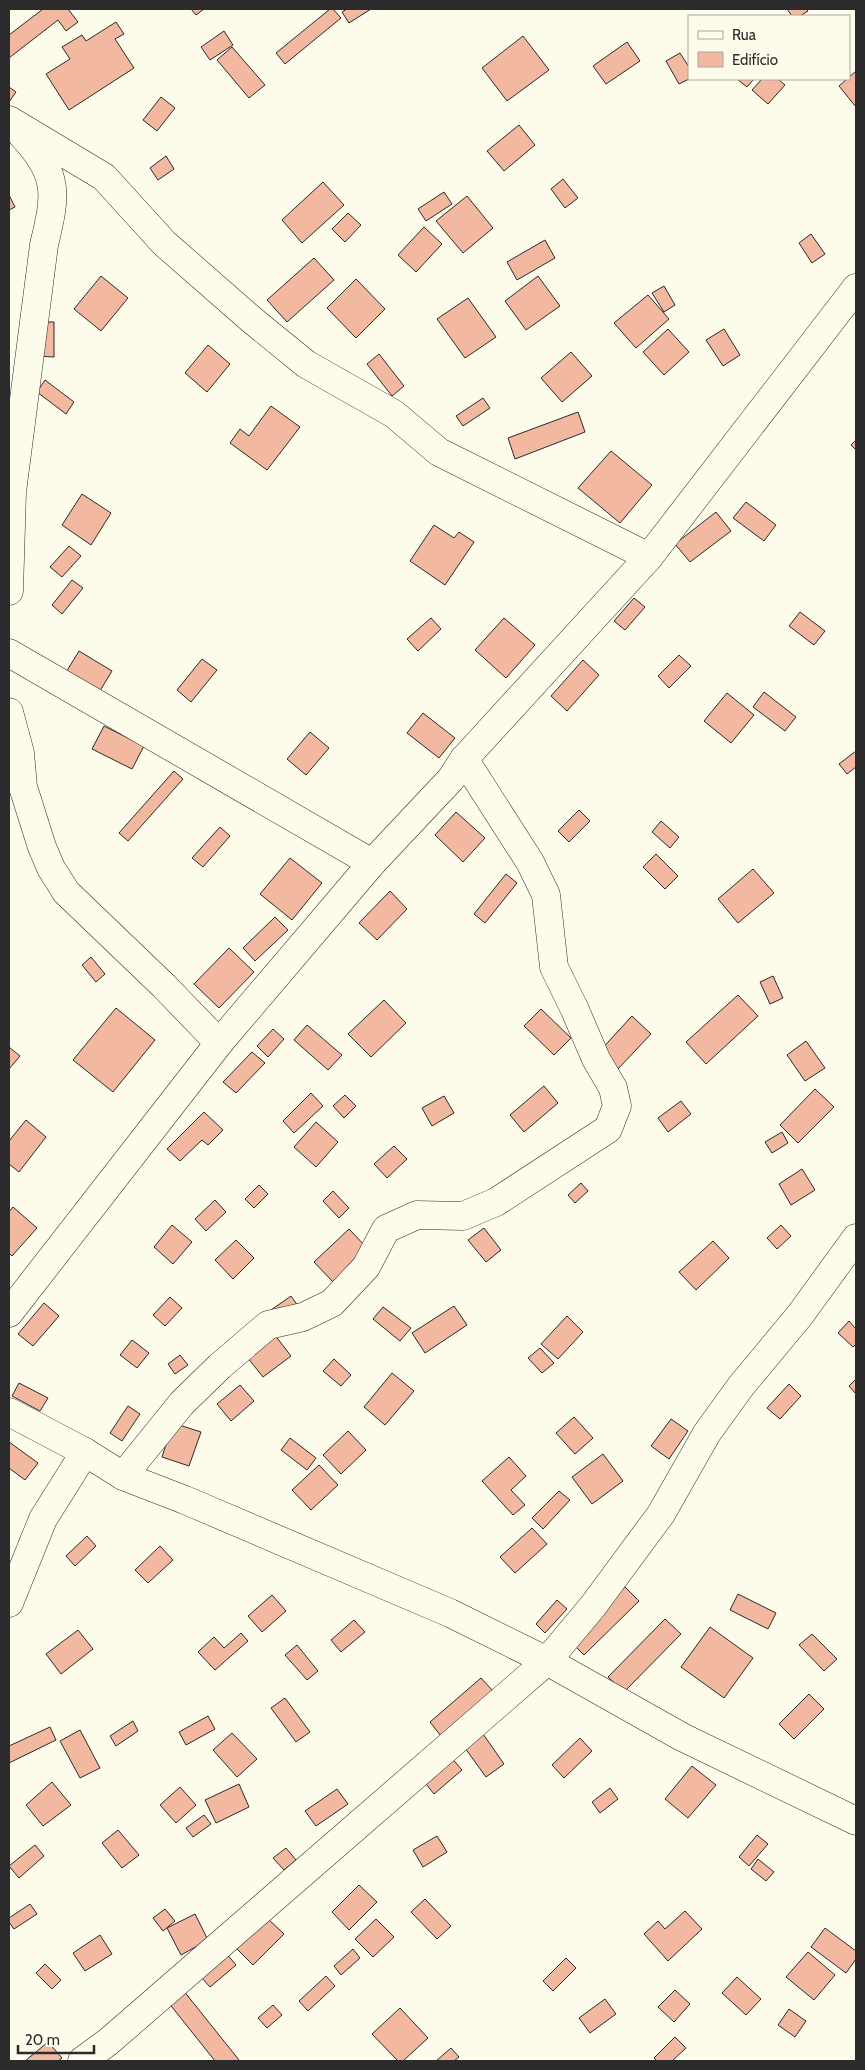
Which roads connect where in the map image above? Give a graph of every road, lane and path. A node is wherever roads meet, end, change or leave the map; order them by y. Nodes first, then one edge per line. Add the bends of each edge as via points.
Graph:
1 (9, 120) edge
2 (856, 288) edge
3 (649, 556) junction
4 (9, 591) edge
5 (9, 653) edge
6 (9, 712) edge
7 (464, 758) junction
8 (372, 863) junction
9 (218, 1043) junction
10 (856, 1238) edge
11 (9, 1313) edge
12 (9, 1412) edge
13 (85, 1452) junction
14 (124, 1476) junction
15 (9, 1603) edge
16 (546, 1661) junction
17 (856, 1821) edge
18 (82, 2061) edge

1 - 3 street via 104,177 164,243 306,364 394,414 439,452
1 - 4 street via 32,146 46,167 53,186 53,208 44,245 12,492
2 - 3 street
3 - 7 street
5 - 8 street
6 - 9 street via 20,753 23,787 42,847 66,892
7 - 8 street via 451,779
7 - 14 street via 530,862 546,895 554,967 596,1059 613,1088 617,1106 608,1129 496,1202 463,1216 417,1215 386,1229 366,1267 332,1303 303,1317 268,1325 182,1403
8 - 9 street
9 - 11 street
10 - 16 street via 707,1433 661,1514
12 - 13 street
13 - 14 street
13 - 15 street via 43,1520
14 - 16 street via 450,1613
16 - 17 street via 682,1737
16 - 18 street via 108,2042

